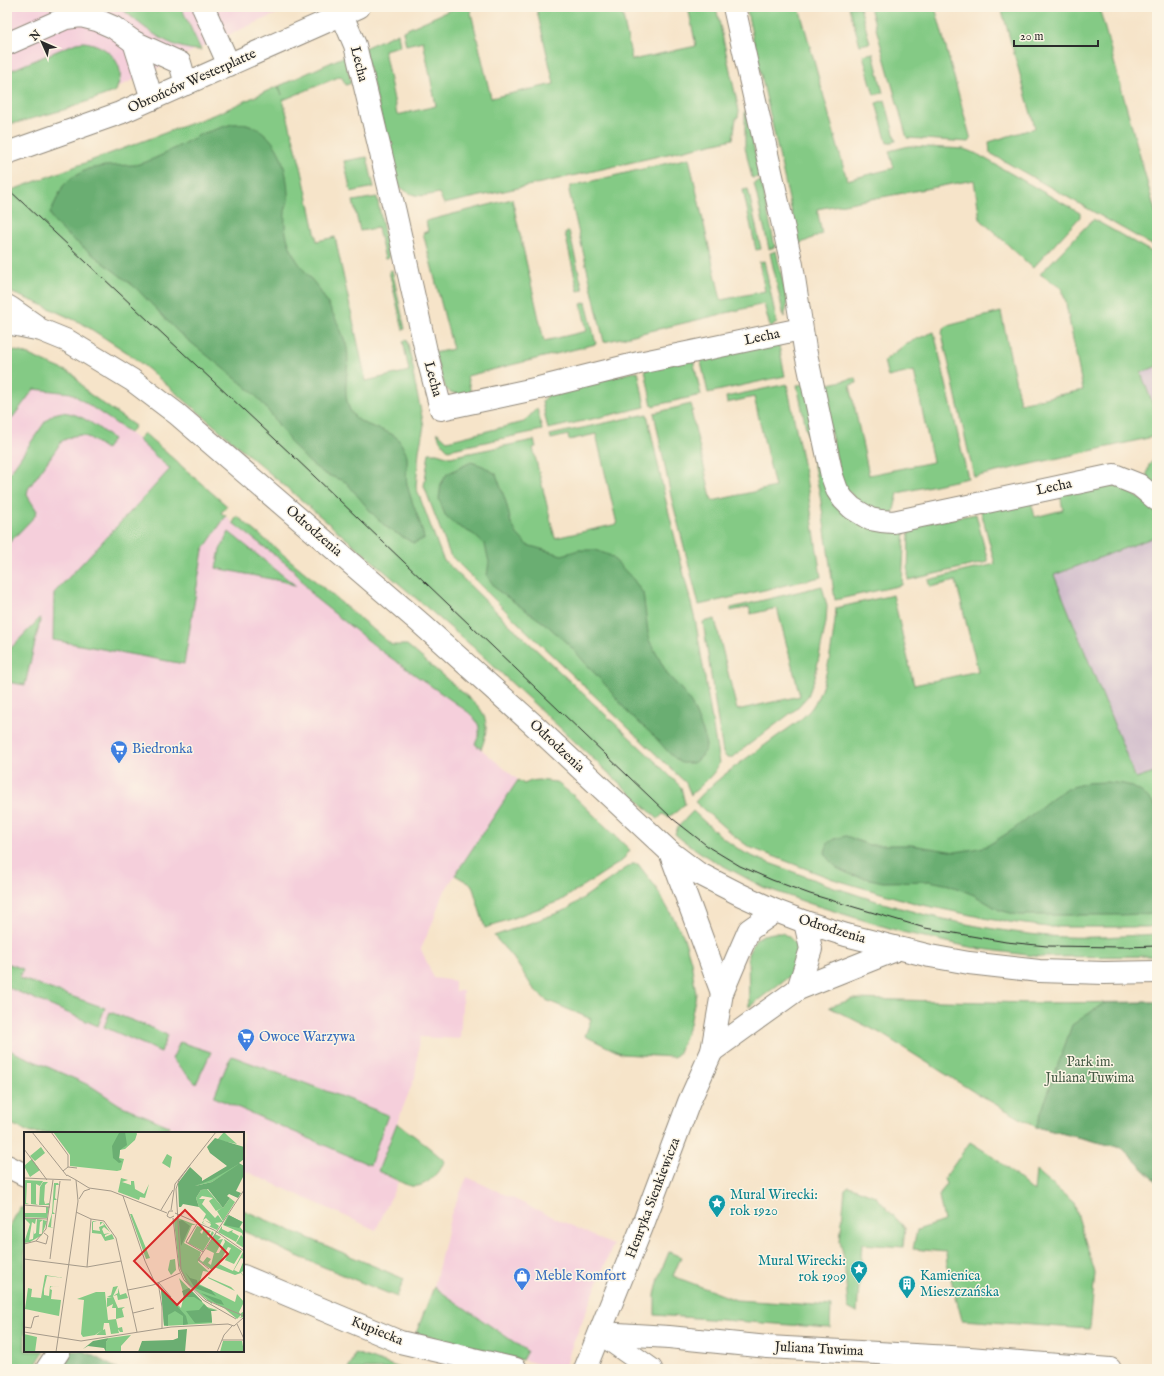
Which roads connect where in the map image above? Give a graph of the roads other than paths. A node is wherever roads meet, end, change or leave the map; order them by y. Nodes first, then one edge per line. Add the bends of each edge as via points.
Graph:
1 (202, 7) edge
2 (734, 7) edge
3 (350, 11) edge
4 (78, 12) edge
5 (134, 42) junction
6 (7, 44) edge
7 (229, 65) junction
8 (186, 84) junction
9 (152, 99) junction
10 (12, 154) edge
11 (7, 306) edge
12 (7, 323) edge
13 (802, 329) junction
14 (41, 330) junction
15 (1157, 500) edge
16 (670, 852) junction
17 (776, 911) junction
18 (805, 922) junction
19 (898, 949) junction
20 (1157, 972) edge
21 (798, 989) junction
22 (722, 993) junction
23 (712, 1051) junction
24 (7, 1166) edge
25 (24, 1174) edge
26 (244, 1276) edge
27 (600, 1333) junction
28 (58, 1352) edge
29 (47, 1369) edge
30 (516, 1369) edge
31 (585, 1369) edge
32 (651, 1369) edge
33 (1110, 1369) edge

1 - 7 street
2 - 13 street, Lecha via 792,265
3 - 7 street, Obrońców Westerplatte
3 - 13 street, Lecha via 355,45 441,410 639,363
4 - 5 street via 112,27
4 - 6 street
5 - 8 street via 180,63
5 - 9 street
7 - 8 street, Obrońców Westerplatte
8 - 9 street, Obrońców Westerplatte
9 - 10 street, Obrońców Westerplatte via 120,114
11 - 14 street, Odrodzenia
12 - 14 street, Odrodzenia
13 - 15 street, Lecha via 837,490 852,508 870,519 893,522 1114,475 1139,485
14 - 16 street, Odrodzenia via 68,341 94,356 132,380 177,414 418,620
16 - 17 street, Odrodzenia via 698,873
16 - 22 street
17 - 18 street, Odrodzenia
17 - 22 street, Henryka Sienkiewicza via 750,930
18 - 19 street, Odrodzenia
18 - 21 street via 811,949
19 - 20 street, Odrodzenia via 969,963 1039,971
19 - 21 street
21 - 23 street
22 - 23 street, Henryka Sienkiewicza
23 - 27 street, Henryka Sienkiewicza via 689,1102
24 - 25 street
26 - 30 street, Kupiecka via 400,1342
27 - 31 street, Henryka Sienkiewicza
27 - 32 street
27 - 33 street, Juliana Tuwima via 768,1347
28 - 29 street

